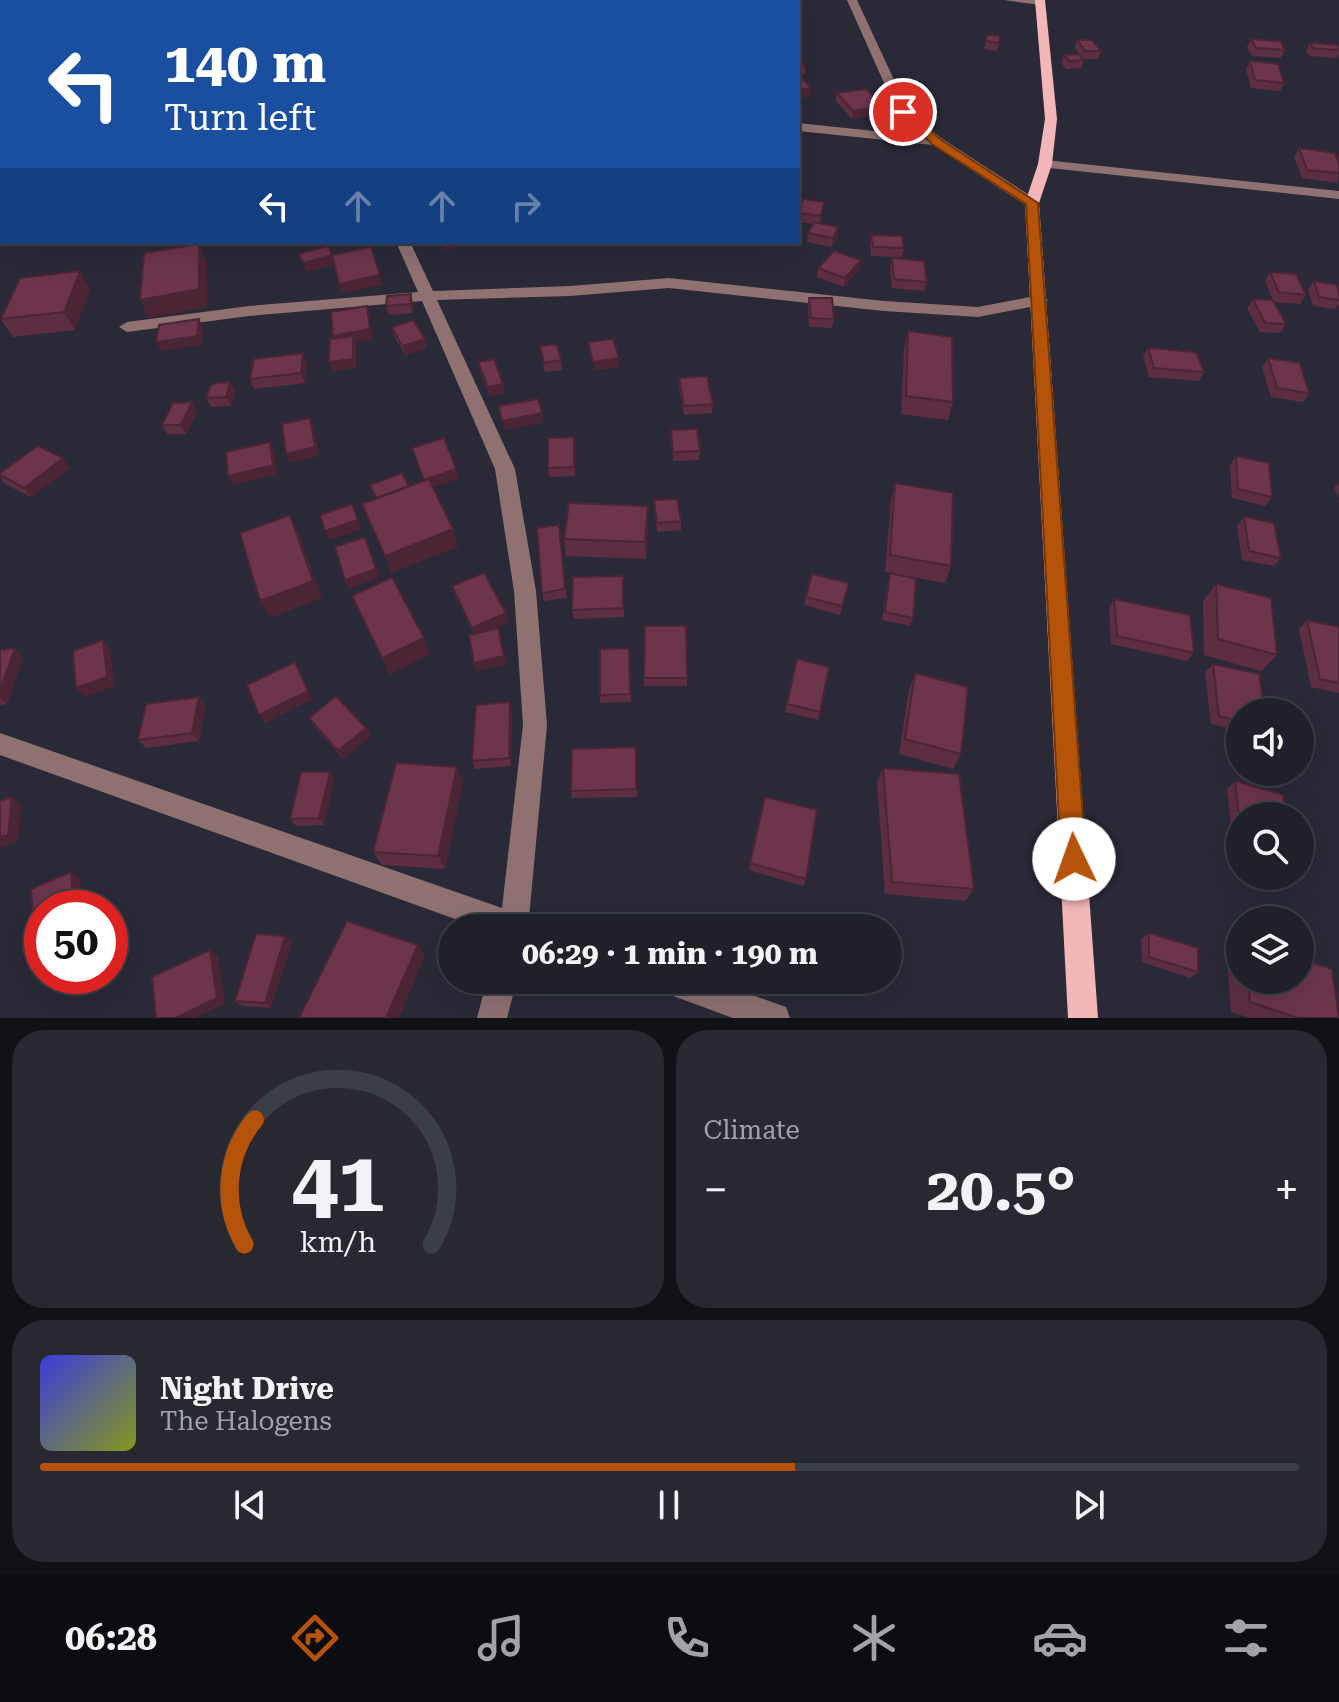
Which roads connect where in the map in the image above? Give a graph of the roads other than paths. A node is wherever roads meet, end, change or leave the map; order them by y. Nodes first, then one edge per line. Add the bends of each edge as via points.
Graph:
1 (1009, 0) edge
2 (848, 1) edge
3 (1040, 1) edge
4 (800, 127) edge
5 (936, 141) junction
6 (1045, 164) junction
7 (1339, 195) edge
8 (1032, 203) junction
9 (404, 244) edge
10 (426, 296) junction
11 (1040, 300) junction
12 (127, 327) dead end
13 (0, 744) edge
14 (477, 914) edge
15 (517, 914) edge
16 (498, 994) edge
17 (707, 994) edge
18 (492, 1018) edge
19 (775, 1018) edge
20 (1083, 1018) edge

1 - 3 street
2 - 5 street via 903,112
3 - 6 main road via 1051,119
4 - 5 street
5 - 8 street
6 - 7 street
6 - 8 main road
8 - 11 main road
9 - 10 street
10 - 11 street via 669,283 978,312
10 - 12 street
10 - 15 street via 505,469 525,591 535,725
11 - 20 main road
13 - 14 street
16 - 18 street
17 - 19 street

